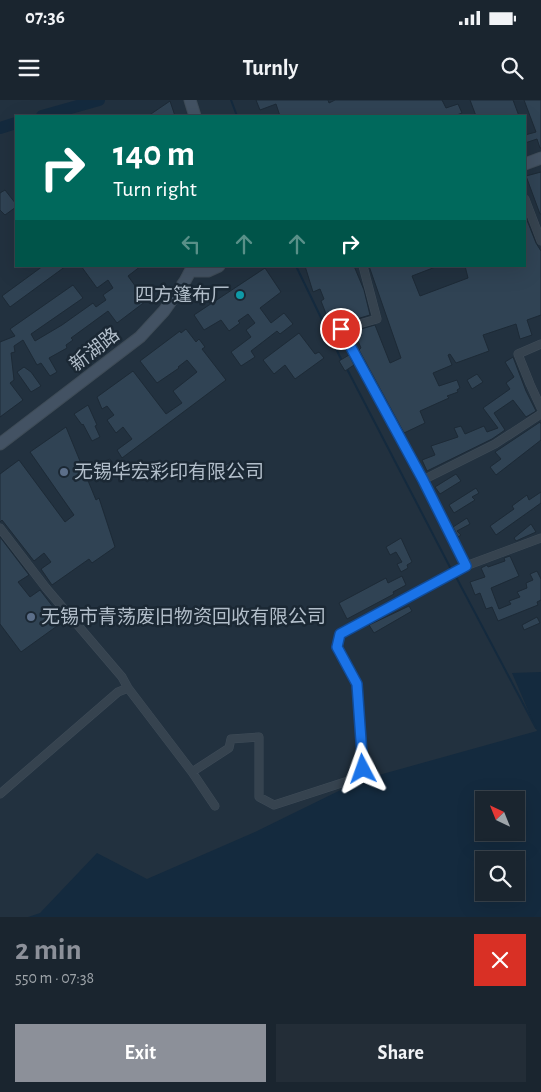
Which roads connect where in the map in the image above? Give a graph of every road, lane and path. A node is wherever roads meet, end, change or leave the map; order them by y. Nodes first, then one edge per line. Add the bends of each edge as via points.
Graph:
1 (190, 100) edge
2 (195, 115) edge
3 (541, 158) edge
4 (526, 164) edge
5 (526, 202) edge
6 (541, 241) edge
7 (218, 267) edge
8 (363, 267) edge
9 (192, 269) edge
10 (541, 344) edge
11 (541, 408) edge
12 (541, 414) edge
13 (0, 444) edge
14 (423, 480) junction
15 (0, 528) edge
16 (541, 538) edge
17 (464, 566) junction
18 (128, 688) junction
19 (192, 772) junction
20 (0, 794) edge
21 (215, 806) dead end

1 - 2 main road
3 - 4 main road
5 - 6 street
7 - 9 main road via 208,271
8 - 14 street via 377,319 341,329
9 - 13 main road, 新湖路 via 164,311 140,337
10 - 11 street via 518,354
12 - 14 street via 495,444
14 - 17 street
15 - 18 street
16 - 17 street
17 - 19 street via 340,634 337,647 357,684 363,769 354,779 274,806 259,797 259,737 231,739 229,748
18 - 19 street
18 - 20 street via 118,692
19 - 21 street

